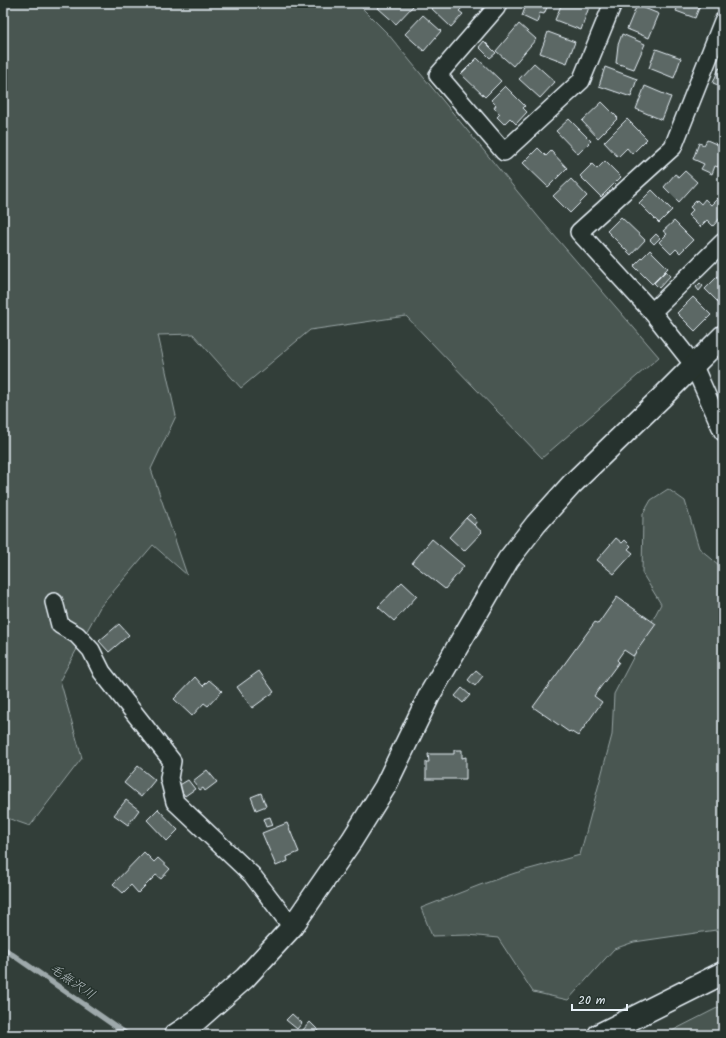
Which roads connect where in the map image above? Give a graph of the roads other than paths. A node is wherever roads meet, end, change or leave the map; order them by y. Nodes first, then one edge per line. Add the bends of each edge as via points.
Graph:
1 (498, 3) edge
2 (613, 3) edge
3 (723, 21) edge
4 (723, 242) edge
5 (652, 312) junction
6 (723, 336) edge
7 (693, 364) junction
8 (722, 426) edge
9 (54, 602) dead end
10 (292, 927) junction
11 (723, 973) edge
12 (175, 1035) edge
13 (599, 1035) edge

1 - 2 street via 438,75 504,152 581,81
3 - 5 street via 673,147 579,232
4 - 5 street
5 - 7 street
6 - 7 street
7 - 8 street
7 - 10 street via 572,484 508,560 430,694 385,787
9 - 10 street via 60,625 76,635 91,650 102,672 172,761 169,778 175,802 252,875
10 - 12 street via 245,978 196,1021
11 - 13 main road

